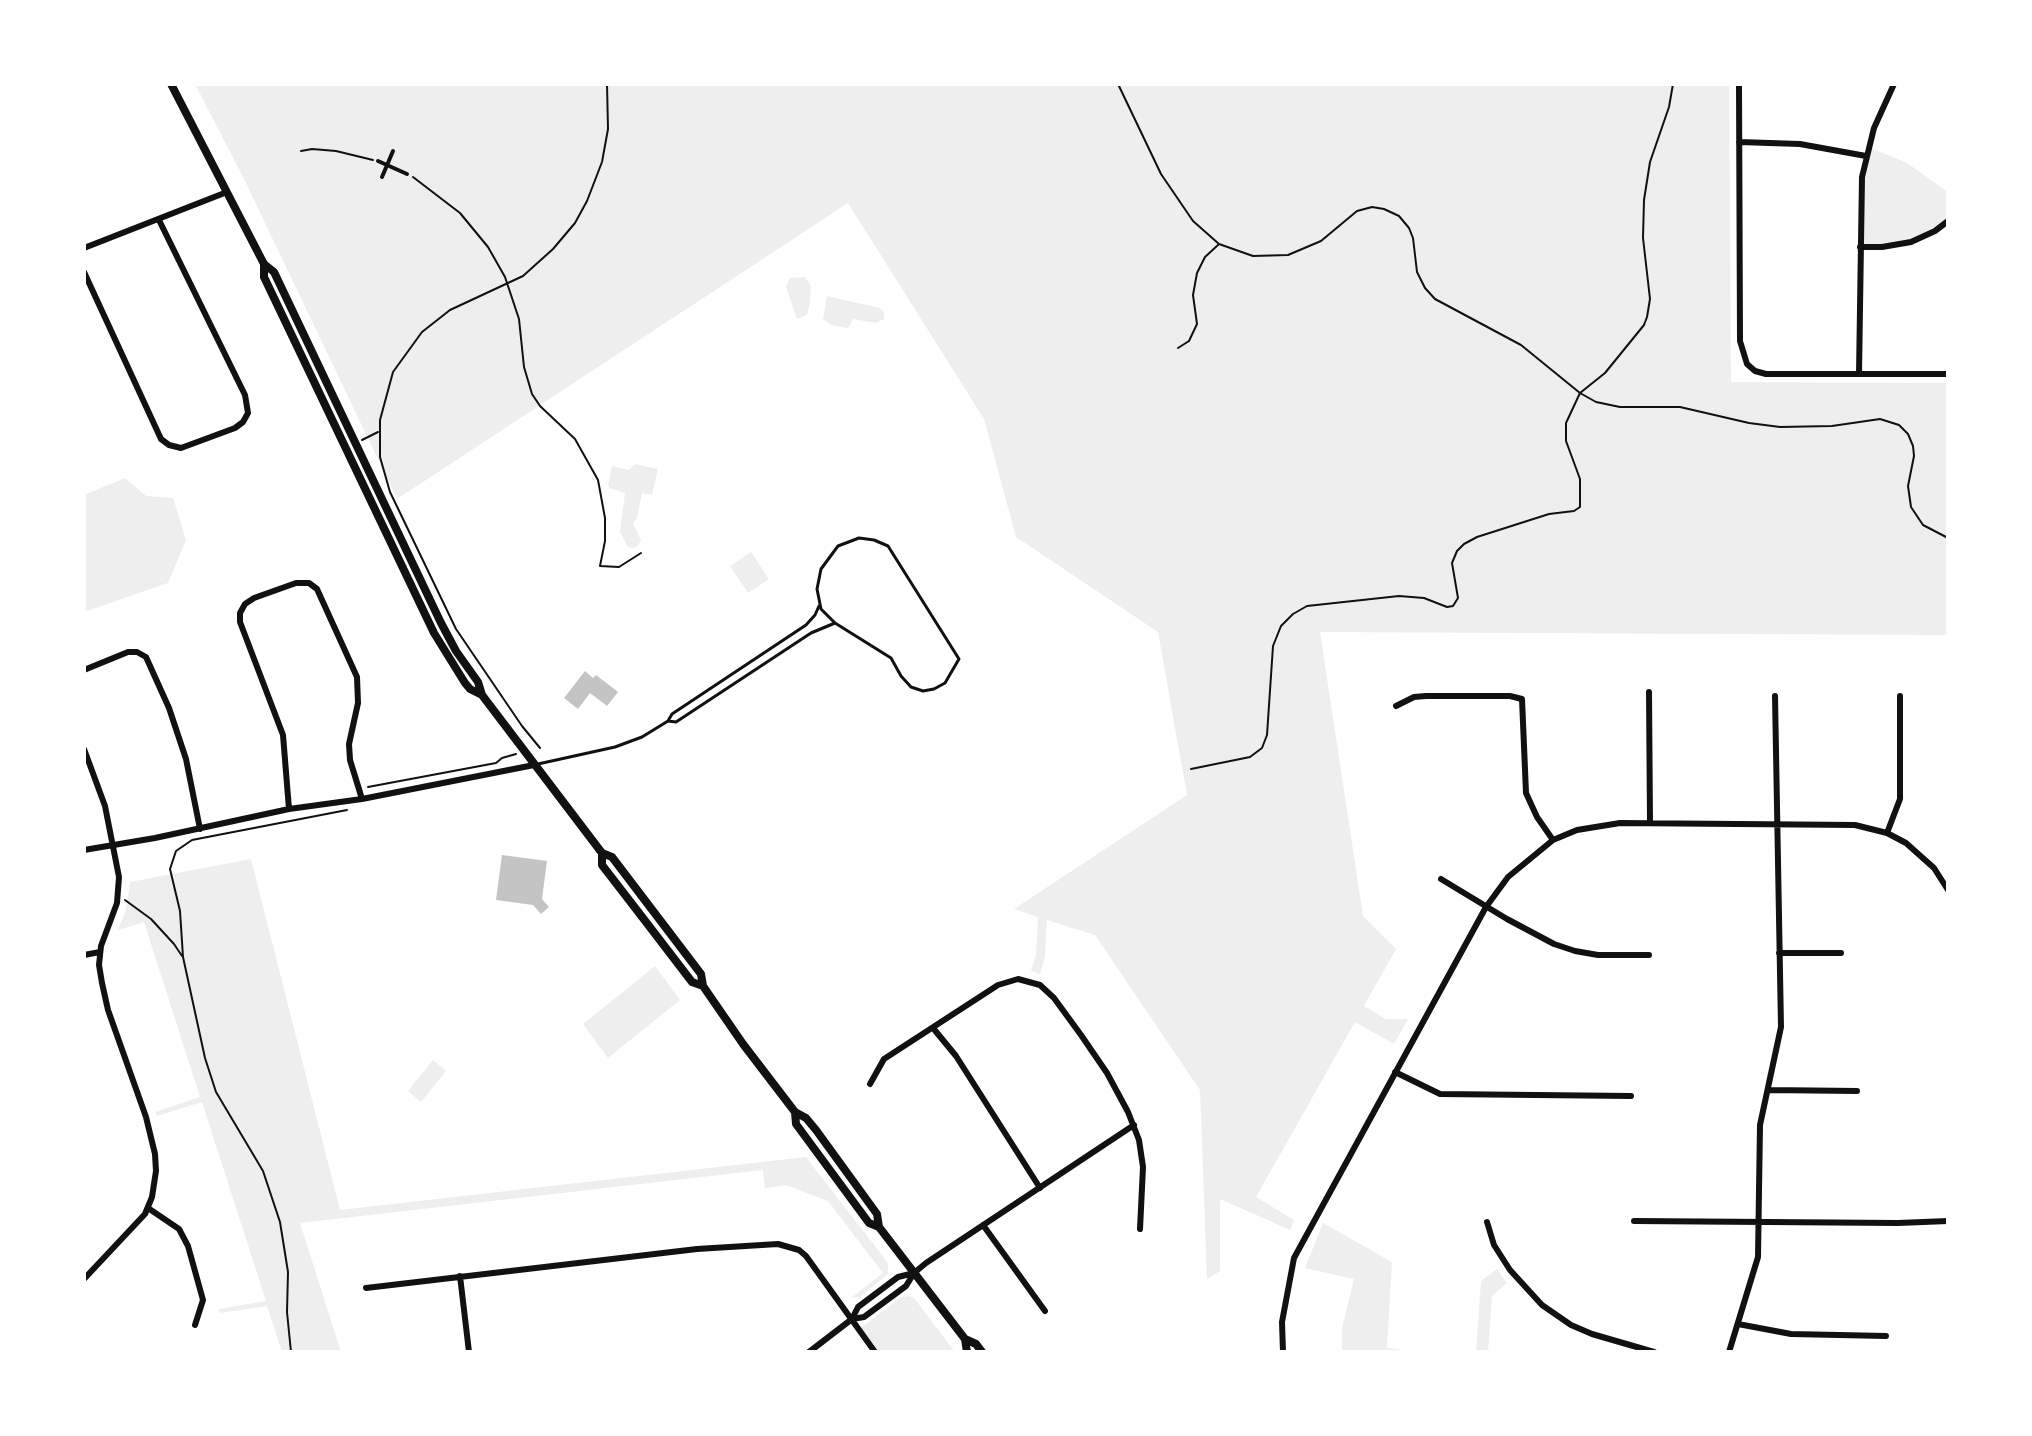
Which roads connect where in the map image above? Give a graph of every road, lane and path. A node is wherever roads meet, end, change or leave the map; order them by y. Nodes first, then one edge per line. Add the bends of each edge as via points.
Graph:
1 (171, 84) edge
2 (607, 84) edge
3 (1118, 84) edge
4 (1673, 84) edge
5 (1739, 84) edge
6 (1894, 84) edge
7 (1739, 142) junction
8 (301, 151) dead end
9 (393, 151) dead end
10 (1866, 156) junction
11 (378, 161) joint
12 (387, 165) junction
13 (407, 174) joint
14 (382, 177) dead end
15 (227, 192) junction
16 (159, 220) junction
17 (1948, 221) edge
18 (1219, 244) junction
19 (1860, 247) junction
20 (84, 248) edge
21 (264, 264) junction
22 (84, 272) edge
23 (508, 284) junction
24 (1178, 348) dead end
25 (1859, 374) junction
26 (1948, 374) edge
27 (1580, 393) junction
28 (379, 431) junction
29 (356, 444) junction
30 (1948, 538) edge
31 (641, 553) dead end
32 (819, 606) junction
33 (835, 623) junction
34 (84, 670) edge
35 (1649, 692) dead end
36 (482, 695) junction
37 (1775, 696) dead end
38 (1900, 696) dead end
39 (1396, 706) dead end
40 (668, 721) junction
41 (540, 748) dead end
42 (84, 749) edge
43 (534, 765) junction
44 (1191, 769) dead end
45 (362, 799) junction
46 (289, 809) junction
47 (1650, 823) junction
48 (1776, 824) junction
49 (200, 829) junction
50 (1887, 833) junction
51 (1553, 840) junction
52 (113, 846) junction
53 (84, 850) edge
54 (171, 876) dead end
55 (1441, 879) dead end
56 (1948, 890) edge
57 (118, 896) junction
58 (1486, 907) junction
59 (100, 952) junction
60 (1779, 953) junction
61 (1841, 953) dead end
62 (84, 955) edge
63 (1649, 955) dead end
64 (183, 957) junction
65 (933, 1028) junction
66 (1395, 1072) junction
67 (870, 1084) dead end
68 (1768, 1090) junction
69 (1857, 1091) dead end
70 (1631, 1096) dead end
71 (1134, 1125) junction
72 (1040, 1188) junction
73 (148, 1208) junction
74 (1634, 1221) dead end
75 (1948, 1221) edge
76 (1487, 1222) dead end
77 (1757, 1223) junction
78 (983, 1225) junction
79 (1140, 1229) dead end
80 (914, 1273) junction
81 (85, 1275) edge
82 (460, 1276) junction
83 (366, 1288) dead end
84 (1045, 1311) dead end
85 (852, 1319) junction
86 (1738, 1324) junction
87 (195, 1325) dead end
88 (1886, 1336) dead end
89 (965, 1339) junction
90 (291, 1352) edge
91 (469, 1352) edge
92 (809, 1352) edge
93 (875, 1352) edge
94 (967, 1352) edge
95 (982, 1352) edge
96 (1283, 1352) edge
97 (1654, 1352) edge
98 (1729, 1352) edge

1 - 15 main road
2 - 23 path via 606,146 587,201 553,249
3 - 18 path via 1161,174 1193,221
4 - 27 path via 1644,200 1647,317 1605,373
5 - 7 street
6 - 10 street
7 - 10 street via 1800,144
7 - 25 street via 1740,341 1747,364 1766,374
8 - 11 path via 336,151
9 - 12 street
10 - 19 street
11 - 12 street
12 - 13 street
12 - 14 street
13 - 23 path via 460,213 488,247
15 - 16 street
15 - 21 main road
16 - 20 street
16 - 22 street via 245,395 248,413 235,428 181,448 161,439
17 - 19 street via 1911,242
18 - 24 path via 1198,269 1193,290 1197,324 1191,339
18 - 27 path via 1253,256 1288,255 1316,244 1357,211 1384,209 1411,231 1417,272 1435,299 1521,345
19 - 25 street
21 - 29 main road via 274,272
21 - 36 main road via 264,277 434,633 465,683
23 - 28 path via 450,310 412,342 393,372
23 - 31 path via 532,394 575,439 598,480 605,518 600,566 619,567
25 - 26 street
27 - 30 path via 1615,407 1680,407 1780,427 1893,422 1913,446 1908,486 1913,511 1926,528
27 - 44 path via 1565,436 1581,485 1581,502 1574,511 1464,544 1453,559 1458,598 1453,606 1399,596 1300,610 1281,626 1273,646 1262,748 1250,757
28 - 29 path
28 - 41 path via 390,492 456,629
29 - 36 main road via 441,623
32 - 33 lane
32 - 33 lane via 818,578 827,558 849,540 874,540 888,546 959,659 945,683 923,691 911,687 891,658
32 - 40 lane via 806,625
33 - 40 lane via 811,633 676,722
34 - 49 street via 128,652 146,657 186,759
35 - 47 street
36 - 43 main road
37 - 48 street
38 - 50 street via 1900,799
39 - 51 street via 1426,696 1522,699 1526,793
40 - 43 lane via 615,747
42 - 52 street
43 - 45 street
43 - 80 main road via 602,853 602,865 692,982 703,986 869,1223 879,1227
45 - 46 street
45 - 46 street via 349,744 358,703 357,677 317,589 296,583 254,598 240,613 283,735
46 - 49 street
47 - 48 street
47 - 51 street via 1603,824
48 - 50 street via 1844,823
48 - 60 street
49 - 52 street
50 - 56 street via 1925,859
51 - 58 street via 1508,877
52 - 53 street
52 - 57 street
54 - 64 path
55 - 58 street
57 - 59 street
57 - 64 path via 151,919
58 - 63 street via 1575,951
58 - 66 street
59 - 62 street
59 - 73 street via 108,1010 155,1154
60 - 61 street
60 - 68 street via 1781,1027
64 - 90 path via 216,1092 260,1164 274,1199 286,1251
65 - 67 street via 884,1059
65 - 71 street via 998,985 1032,981 1048,991 1081,1035
65 - 72 street
66 - 70 street via 1440,1094
66 - 96 street via 1294,1258 1282,1322
68 - 69 street
68 - 77 street via 1760,1125
71 - 72 street
71 - 79 street via 1143,1167
72 - 78 street
73 - 81 street
73 - 87 street via 179,1229 188,1246 203,1300
74 - 77 street
75 - 77 street
76 - 97 street via 1510,1270 1542,1305 1592,1334
77 - 86 street via 1758,1257
78 - 80 street
78 - 84 street
80 - 85 street via 906,1286 864,1317
80 - 85 street via 898,1277 858,1307
80 - 89 main road
82 - 83 street
82 - 85 street via 697,1249 789,1245 806,1256
82 - 91 street
85 - 92 street
85 - 93 street
86 - 88 street via 1791,1334
86 - 98 street
89 - 94 main road
89 - 95 main road

